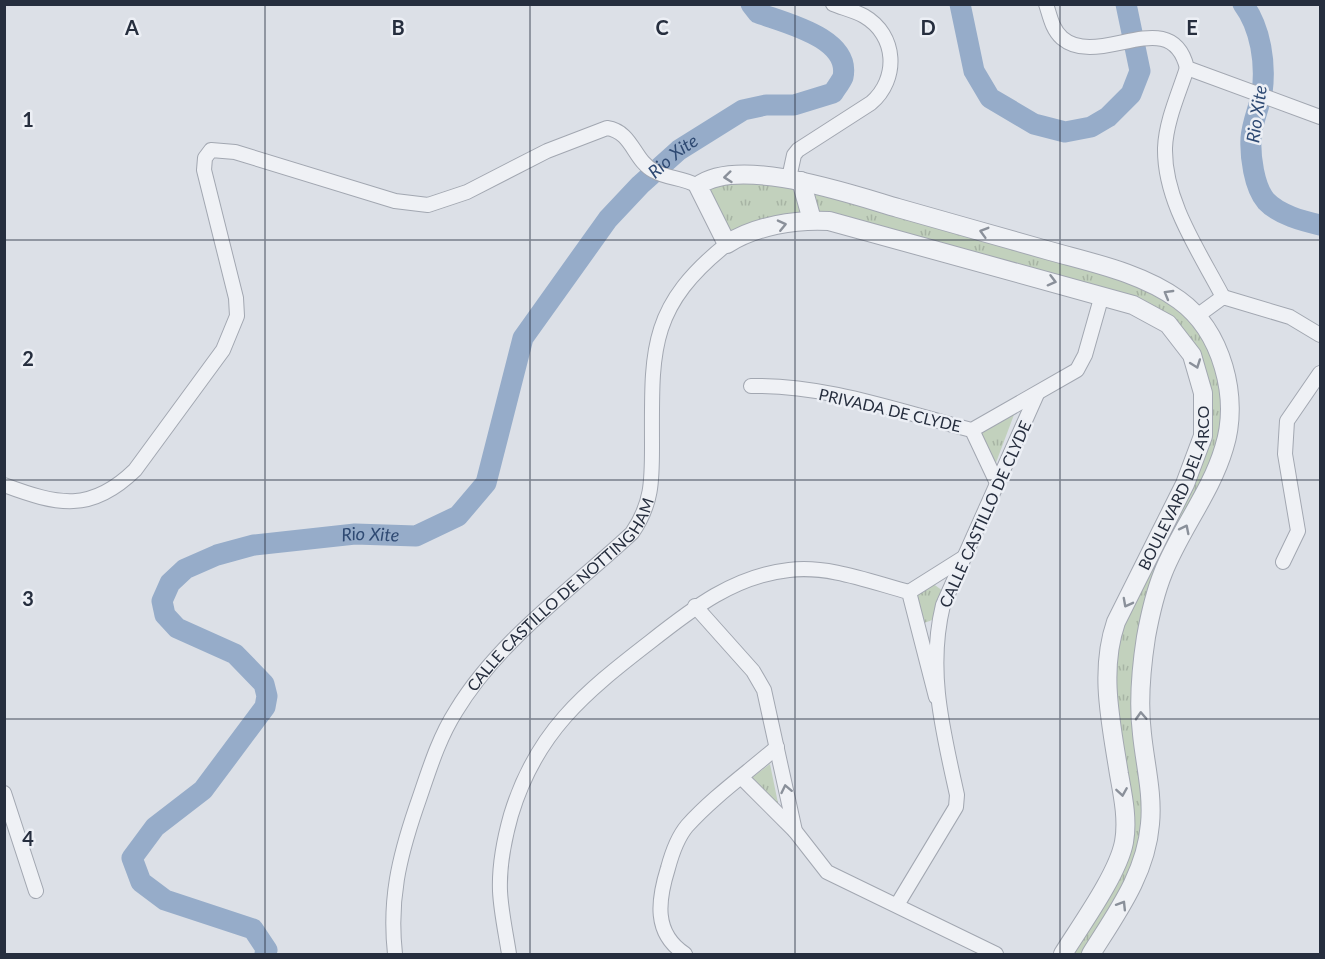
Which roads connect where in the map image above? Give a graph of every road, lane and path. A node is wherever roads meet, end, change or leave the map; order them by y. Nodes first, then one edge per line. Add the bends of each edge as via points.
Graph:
1 (833, 4) edge
2 (1046, 4) edge
3 (1187, 68) junction
4 (1320, 117) edge
5 (795, 179) junction
6 (699, 186) junction
7 (812, 220) junction
8 (727, 244) junction
9 (1102, 294) junction
10 (1223, 297) junction
11 (1197, 316) junction
12 (1320, 335) edge
13 (1320, 373) edge
14 (751, 386) dead end
15 (1037, 394) junction
16 (972, 430) junction
17 (997, 483) junction
18 (4, 485) edge
19 (963, 558) junction
20 (1283, 562) dead end
21 (909, 592) junction
22 (695, 606) junction
23 (936, 697) junction
24 (777, 747) junction
25 (742, 778) junction
26 (4, 793) edge
27 (795, 831) junction
28 (36, 891) dead end
29 (897, 905) junction
30 (395, 954) edge
31 (509, 954) edge
32 (685, 954) edge
33 (996, 954) edge
34 (1064, 954) edge
35 (1091, 954) edge

1 - 5 street via 862,15 882,32 890,51 889,78 871,103 798,150 794,155
2 - 3 street via 1055,30 1063,39 1087,46 1154,38 1173,42
3 - 4 street
3 - 10 street via 1165,147 1169,180 1184,221
5 -> 6 street via 731,176 708,180
5 - 7 street
11 -> 5 street, BOULEVARD DEL ARCO via 1179,300 1111,268
6 - 8 street
6 - 18 street via 653,171 621,132 599,129 429,205 411,205 235,152 211,150 205,158 204,170 236,298 237,316 224,350 135,470 120,484 102,495 62,503
8 -> 7 street, BOULEVARD DEL ARCO via 745,234
7 -> 9 street, BOULEVARD DEL ARCO via 847,225
8 - 30 street, CALLE CASTILLO DE NOTTINGHAM via 702,264 669,307 660,329 652,361 650,496 642,519 619,546 510,643 460,705 438,744 404,843 393,893
9 - 15 street, PRIVADA DE CLYDE via 1081,365
9 -> 34 street, BOULEVARD DEL ARCO via 1152,313 1180,337 1199,371 1203,436 1185,484 1108,645 1106,681 1124,798 1124,842 1113,870
10 - 11 street
10 - 12 street via 1290,317
35 -> 11 street, BOULEVARD DEL ARCO via 1132,888 1146,850 1150,797 1140,707 1146,640 1156,593 1220,462 1230,425 1220,354
13 - 20 street via 1287,421 1285,454 1298,531
14 - 16 street, PRIVADA DE CLYDE via 786,386 849,398
15 - 16 street, PRIVADA DE CLYDE
15 - 17 street, CALLE CASTILLO DE CLYDE
16 - 17 street, PRIVADA DE CLYDE
17 - 19 street, CALLE CASTILLO DE CLYDE
19 - 21 street
19 - 23 street, CALLE CASTILLO DE CLYDE via 939,623
21 - 22 street via 825,571 792,569 739,582
21 - 23 street
22 - 24 street via 758,679
22 - 31 street via 563,717 532,760 504,837 500,892
23 - 29 street, CALLE CASTILLO DE CLYDE via 957,795 956,807
24 - 25 street
27 -> 24 street
25 - 27 street
25 - 32 street via 687,827 673,849 659,910 667,937
26 - 28 street
27 - 29 street via 827,872
29 - 33 street

